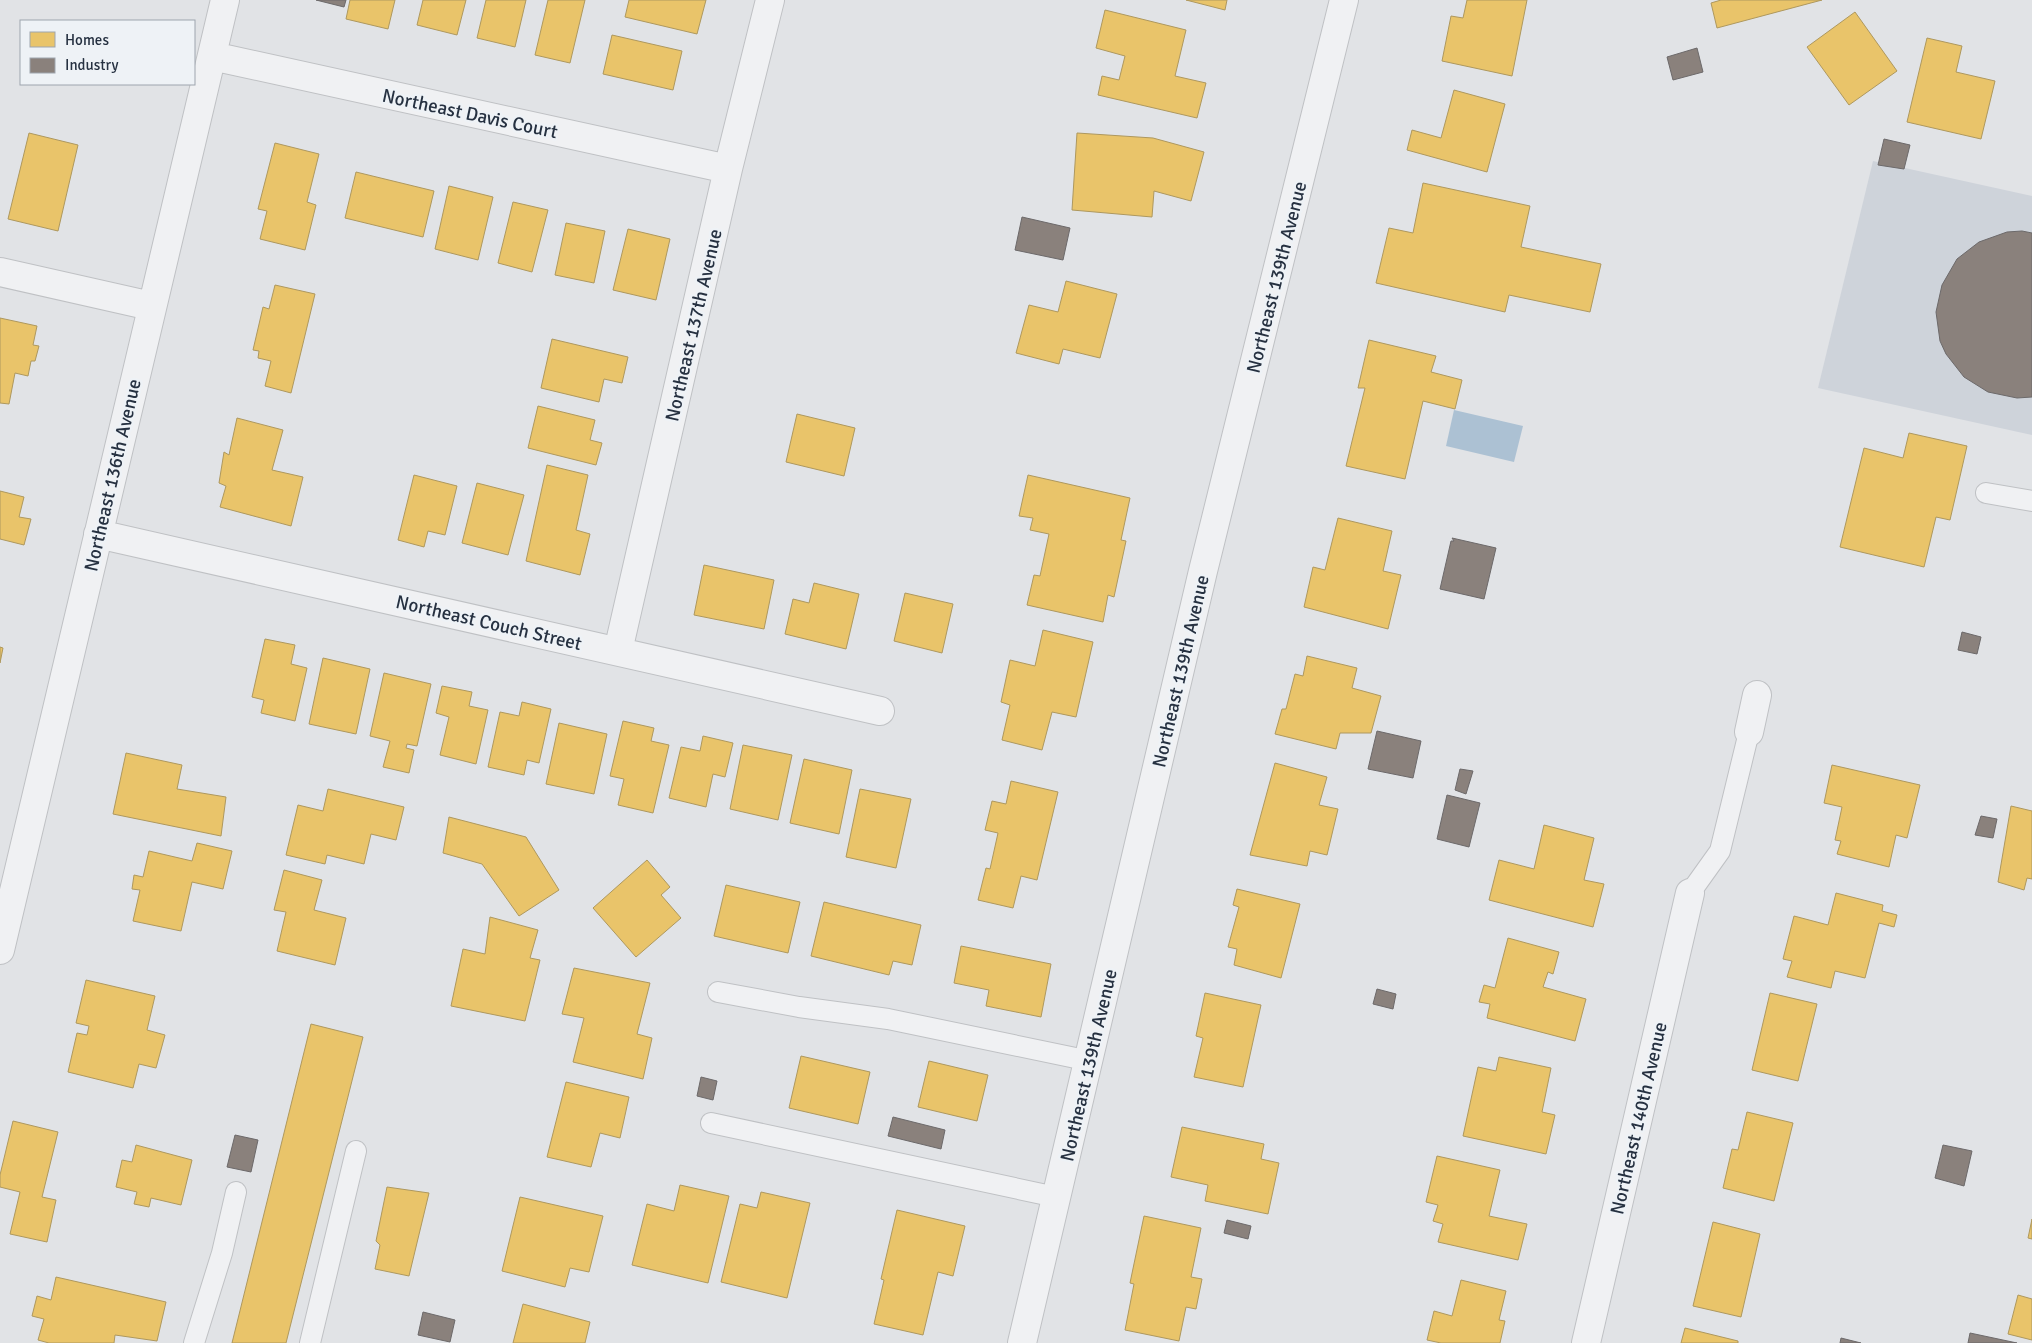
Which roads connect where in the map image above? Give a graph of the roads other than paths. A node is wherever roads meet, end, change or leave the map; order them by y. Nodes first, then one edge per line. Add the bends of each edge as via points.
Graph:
1 (225, 0) edge
2 (770, 0) edge
3 (1344, 0) edge
4 (212, 56) junction
5 (728, 170) junction
6 (0, 272) edge
7 (151, 306) junction
8 (1986, 493) dead end
9 (2032, 501) edge
10 (98, 534) junction
11 (618, 651) junction
12 (1758, 694) dead end
13 (880, 711) dead end
14 (1749, 732) joint
15 (1690, 893) joint
16 (0, 950) edge
17 (718, 992) dead end
18 (1090, 1061) junction
19 (711, 1123) dead end
20 (356, 1151) dead end
21 (236, 1192) dead end
22 (1056, 1197) junction
23 (194, 1343) edge
24 (310, 1343) edge
25 (1022, 1343) edge
26 (1586, 1343) edge

1 - 4 street, Northeast 136th Avenue
2 - 5 street, Northeast 137th Avenue
3 - 18 street, Northeast 139th Avenue via 1203,571
4 - 5 street, Northeast Davis Court
4 - 7 street, Northeast 136th Avenue
5 - 11 street, Northeast 137th Avenue
6 - 7 street
7 - 10 street, Northeast 136th Avenue
8 - 9 lane
10 - 11 street, Northeast Couch Street
10 - 16 street, Northeast 136th Avenue
11 - 13 street, Northeast Couch Street
12 - 14 street
14 - 15 lane via 1720,851
15 - 26 street, Northeast 140th Avenue
17 - 18 lane via 888,1018
18 - 22 street, Northeast 139th Avenue
19 - 22 lane
20 - 24 lane
21 - 23 lane via 222,1253
22 - 25 street, Northeast 139th Avenue

